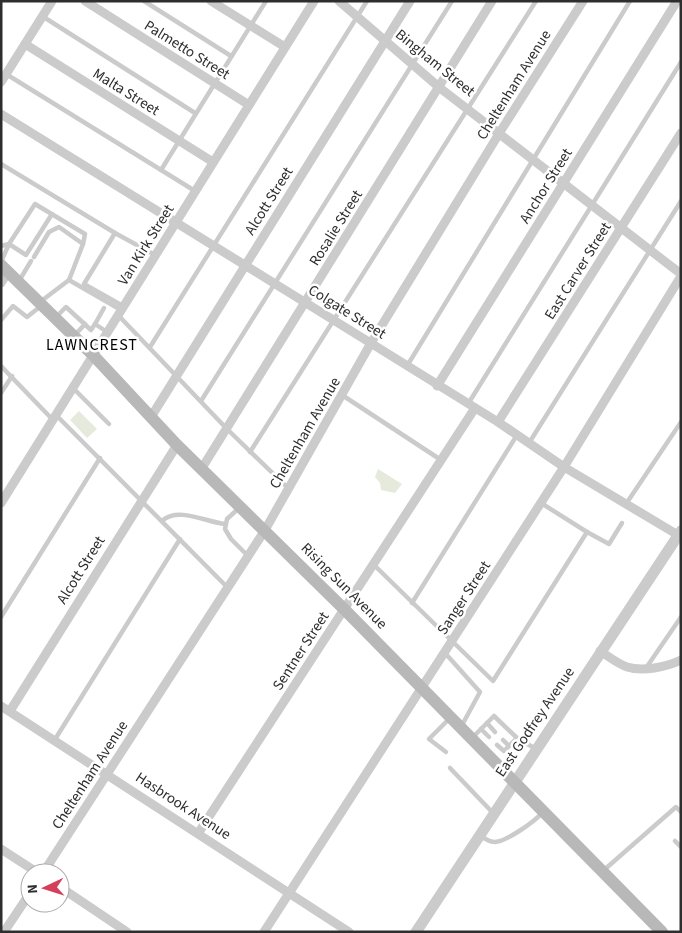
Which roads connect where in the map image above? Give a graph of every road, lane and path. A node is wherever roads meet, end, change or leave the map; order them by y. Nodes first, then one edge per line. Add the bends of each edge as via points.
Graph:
1 (52, 1) edge
2 (85, 1) edge
3 (144, 1) edge
4 (211, 1) edge
5 (266, 1) edge
6 (314, 1) edge
7 (339, 1) edge
8 (367, 1) edge
9 (410, 1) edge
10 (452, 1) edge
11 (492, 1) edge
12 (536, 1) edge
13 (583, 1) edge
14 (630, 1) edge
15 (676, 1) edge
16 (42, 16) junction
17 (357, 17) junction
18 (251, 26) junction
19 (385, 42) junction
20 (25, 44) junction
21 (285, 48) junction
22 (231, 56) junction
23 (681, 62) edge
24 (412, 64) junction
25 (4, 78) edge
26 (214, 83) junction
27 (440, 88) junction
28 (249, 105) junction
29 (468, 108) junction
30 (196, 113) junction
31 (1, 114) edge
32 (500, 132) junction
33 (681, 133) edge
34 (178, 140) junction
35 (534, 160) junction
36 (213, 162) junction
37 (1, 164) edge
38 (161, 170) junction
39 (564, 183) junction
40 (195, 192) junction
41 (681, 201) edge
42 (592, 205) junction
43 (52, 214) junction
44 (175, 223) junction
45 (622, 228) junction
46 (115, 234) junction
47 (9, 244) junction
48 (83, 244) junction
49 (1, 246) edge
50 (214, 246) junction
51 (650, 250) junction
52 (155, 255) junction
53 (245, 266) junction
54 (3, 270) edge
55 (681, 275) edge
56 (69, 280) junction
57 (19, 282) junction
58 (275, 284) junction
59 (306, 303) junction
60 (41, 304) junction
61 (104, 308) dead end
62 (121, 311) junction
63 (55, 318) junction
64 (1, 320) edge
65 (334, 320) junction
66 (84, 324) junction
67 (95, 324) junction
68 (107, 332) junction
69 (74, 336) junction
70 (371, 343) junction
71 (150, 347) junction
72 (93, 355) junction
73 (1, 366) edge
74 (406, 366) junction
75 (177, 375) junction
76 (12, 376) junction
77 (437, 386) junction
78 (73, 388) junction
79 (1, 393) edge
80 (342, 395) junction
81 (201, 401) junction
82 (471, 406) junction
83 (151, 416) junction
84 (54, 417) junction
85 (498, 422) junction
86 (681, 422) edge
87 (109, 424) dead end
88 (227, 429) junction
89 (517, 435) junction
90 (529, 443) junction
91 (177, 445) junction
92 (250, 452) junction
93 (100, 458) junction
94 (441, 460) junction
95 (564, 467) junction
96 (202, 468) junction
97 (288, 489) junction
98 (142, 499) junction
99 (1, 503) edge
100 (541, 503) junction
101 (626, 504) junction
102 (241, 506) junction
103 (163, 520) junction
104 (622, 523) dead end
105 (225, 524) junction
106 (265, 530) junction
107 (587, 532) junction
108 (680, 533) edge
109 (180, 538) junction
110 (248, 556) junction
111 (373, 564) junction
112 (228, 588) junction
113 (412, 603) junction
114 (344, 609) junction
115 (1, 617) edge
116 (681, 617) edge
117 (452, 643) junction
118 (600, 651) junction
119 (445, 653) junction
120 (681, 660) edge
121 (646, 669) junction
122 (422, 689) junction
123 (1, 706) edge
124 (10, 711) junction
125 (450, 718) junction
126 (487, 723) junction
127 (460, 728) junction
128 (481, 729) junction
129 (495, 732) dead end
130 (489, 737) dead end
131 (517, 738) junction
132 (471, 739) junction
133 (503, 740) dead end
134 (54, 741) junction
135 (497, 746) dead end
136 (509, 746) junction
137 (536, 749) junction
138 (501, 750) junction
139 (446, 752) dead end
140 (492, 760) junction
141 (450, 768) dead end
142 (108, 773) junction
143 (514, 782) junction
144 (681, 803) edge
145 (676, 807) junction
146 (681, 812) edge
147 (493, 813) junction
148 (548, 816) junction
149 (199, 832) junction
150 (479, 835) junction
151 (675, 841) dead end
152 (681, 847) edge
153 (1, 849) edge
154 (23, 863) edge
155 (50, 863) edge
156 (603, 871) junction
157 (290, 893) junction
158 (70, 895) edge
159 (20, 908) edge
160 (4, 932) edge
161 (127, 932) edge
162 (264, 932) edge
163 (349, 932) edge
164 (416, 932) edge
165 (662, 932) edge

1 - 16 street
2 - 26 street, Palmetto Street
3 - 22 lane
4 - 18 street
5 - 18 lane
6 - 21 street, Van Kirk Street
7 - 17 street, Bingham Street
8 - 17 lane
9 - 19 street, Alcott Street
10 - 24 lane
11 - 27 street, Rosalie Street
12 - 29 lane
13 - 32 street, Cheltenham Avenue
14 - 35 lane
15 - 39 street, Anchor Street
16 - 20 street
16 - 30 lane
17 - 19 street, Bingham Street
17 - 50 lane
18 - 21 street
18 - 22 lane
19 - 24 street, Bingham Street
19 - 53 street, Alcott Street
20 - 25 street
20 - 34 street, Malta Street
21 - 28 street, Van Kirk Street
22 - 26 lane
23 - 42 lane
24 - 27 street, Bingham Street
24 - 58 lane
25 - 38 lane
26 - 28 street, Palmetto Street
26 - 30 lane
27 - 29 street, Bingham Street
27 - 59 street, Rosalie Street
28 - 36 street, Van Kirk Street
29 - 32 street, Bingham Street
29 - 65 lane
30 - 34 lane
31 - 44 street, Colgate Street
32 - 35 street, Bingham Street
32 - 70 street, Cheltenham Avenue
33 - 45 street, East Carver Street
34 - 36 street, Malta Street
34 - 38 lane
35 - 39 street, Bingham Street
35 - 74 lane
36 - 40 street, Van Kirk Street
37 - 46 lane
38 - 40 lane
39 - 42 street, Bingham Street
39 - 77 street, Anchor Street
40 - 44 street, Van Kirk Street
41 - 51 lane
42 - 45 street, Bingham Street
42 - 82 lane
43 - 47 lane via 35,204
43 - 47 lane via 26,255
43 - 48 lane via 85,234
44 - 50 street, Colgate Street
44 - 52 street, Van Kirk Street
45 - 51 street, Bingham Street
45 - 85 street, East Carver Street
46 - 52 lane
46 - 62 lane via 84,284
47 - 49 lane
47 - 54 lane
48 - 56 lane
48 - 57 lane via 59,227 49,232
50 - 53 street, Colgate Street
50 - 71 lane
51 - 55 street, Bingham Street
51 - 90 lane
52 - 62 street, Van Kirk Street
53 - 58 street, Colgate Street
53 - 75 street, Alcott Street
54 - 57 main road, Rising Sun Avenue
55 - 95 street, Sanger Street
56 - 60 lane
56 - 62 lane
57 - 60 main road, Rising Sun Avenue
58 - 59 street, Colgate Street
58 - 81 lane
59 - 65 street, Colgate Street
59 - 88 street, Rosalie Street
60 - 63 main road, Rising Sun Avenue
60 - 64 lane via 27,317 13,306
61 - 67 lane
62 - 68 street, Van Kirk Street
62 - 71 lane
63 - 66 lane via 66,307
63 - 69 main road, Rising Sun Avenue
65 - 70 street, Colgate Street
65 - 92 lane
66 - 67 lane via 91,330
66 - 69 lane
67 - 68 lane
68 - 72 street, Van Kirk Street
69 - 72 main road, Rising Sun Avenue
70 - 74 street, Colgate Street
70 - 80 street, Cheltenham Avenue
71 - 75 lane
72 - 78 street, Van Kirk Street
72 - 83 main road, Rising Sun Avenue
73 - 76 lane
74 - 77 street, Colgate Street
75 - 81 lane
75 - 83 street, Alcott Street
76 - 79 lane
76 - 84 lane
77 - 82 street, Colgate Street
78 - 84 street, Van Kirk Street
78 - 87 lane
80 - 94 lane
80 - 97 street, Cheltenham Avenue
81 - 88 lane
82 - 85 street, Colgate Street
82 - 94 street, Sentner Street
83 - 91 main road, Rising Sun Avenue
84 - 93 lane
84 - 99 street, Van Kirk Street
85 - 89 street, Colgate Street
86 - 101 lane
88 - 92 lane
88 - 96 street, Rosalie Street
89 - 90 street, Colgate Street
89 - 113 lane
90 - 95 street, Colgate Street
91 - 96 main road, Rising Sun Avenue
91 - 98 street, Alcott Street
92 - 97 lane
93 - 98 lane
93 - 115 lane
94 - 111 street, Sentner Street
95 - 100 street, Sanger Street
95 - 101 street, Colgate Street
96 - 102 main road, Rising Sun Avenue
97 - 106 street, Cheltenham Avenue
98 - 103 lane
98 - 124 street, Alcott Street
100 - 107 lane
100 - 117 street, Sanger Street
101 - 108 street, Colgate Street
102 - 105 lane
102 - 106 main road, Rising Sun Avenue
103 - 105 lane via 168,516 187,515
103 - 109 lane
104 - 107 lane via 609,544
105 - 110 lane via 231,540
106 - 110 street, Cheltenham Avenue
106 - 114 main road, Rising Sun Avenue
107 - 117 lane via 493,681
108 - 118 street, East Godfrey Avenue
109 - 112 lane
109 - 134 lane
110 - 112 street, Cheltenham Avenue
111 - 113 lane
111 - 114 street, Sentner Street
112 - 142 street, Cheltenham Avenue
113 - 117 lane
114 - 122 main road, Rising Sun Avenue
114 - 149 street, Sentner Street
116 - 121 lane
117 - 119 street, Sanger Street
118 - 121 street via 627,667
118 - 137 street, East Godfrey Avenue
119 - 122 street, Sanger Street
119 - 127 lane via 480,692
120 - 121 street
122 - 125 main road, Rising Sun Avenue
122 - 157 street, Sanger Street
123 - 124 street, Hasbrook Avenue
124 - 134 street, Hasbrook Avenue
125 - 127 main road, Rising Sun Avenue
125 - 139 lane via 429,739
126 - 128 lane
126 - 129 lane
126 - 131 lane via 494,716
127 - 132 main road, Rising Sun Avenue
128 - 130 lane
128 - 132 lane
131 - 136 lane
131 - 137 lane
132 - 140 main road, Rising Sun Avenue
133 - 136 lane
134 - 142 street, Hasbrook Avenue
135 - 138 lane
136 - 138 lane
137 - 143 street, East Godfrey Avenue
138 - 140 lane
140 - 143 main road, Rising Sun Avenue
141 - 147 lane
142 - 149 street, Hasbrook Avenue
142 - 155 street, Cheltenham Avenue
143 - 147 street, East Godfrey Avenue
143 - 148 main road, Rising Sun Avenue
144 - 145 lane
145 - 146 lane
145 - 156 lane
147 - 150 street, East Godfrey Avenue
148 - 150 lane via 500,840 488,840
148 - 156 main road, Rising Sun Avenue
149 - 157 street, Hasbrook Avenue
150 - 164 street, East Godfrey Avenue
151 - 152 lane
153 - 154 street
156 - 165 main road, Rising Sun Avenue
157 - 162 street, Sanger Street
157 - 163 street, Hasbrook Avenue
158 - 161 street
159 - 160 street

